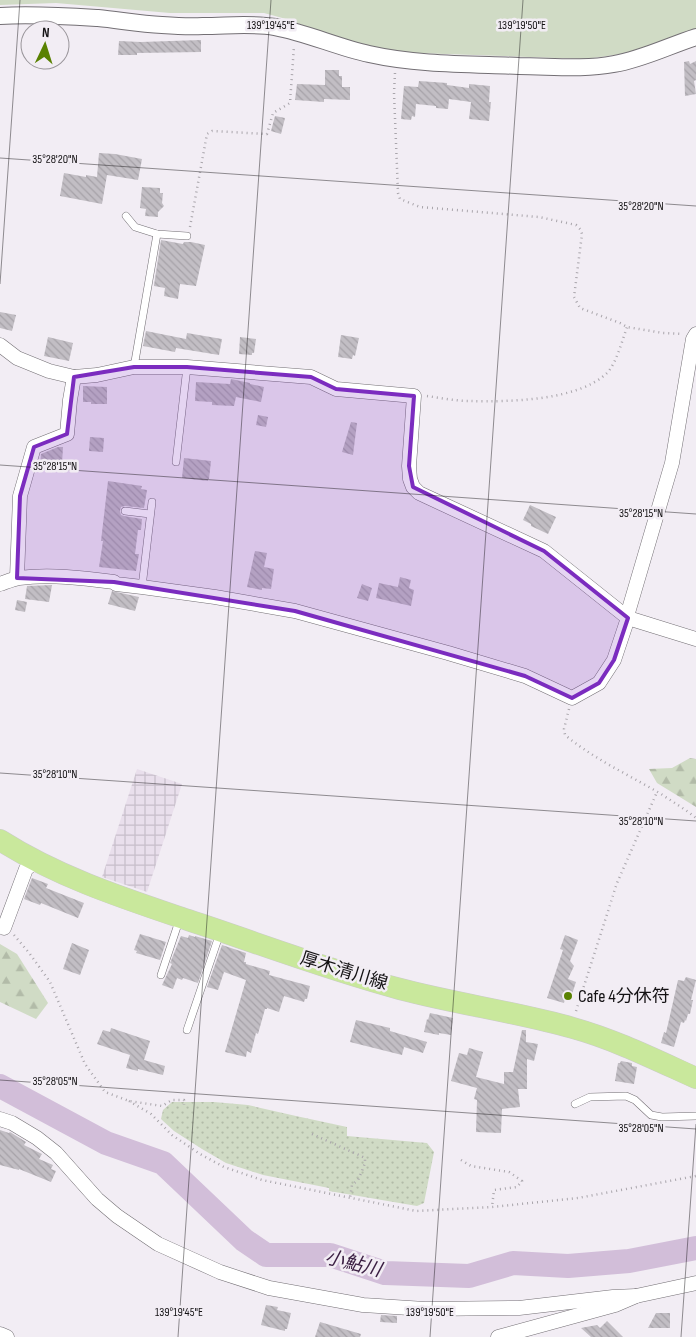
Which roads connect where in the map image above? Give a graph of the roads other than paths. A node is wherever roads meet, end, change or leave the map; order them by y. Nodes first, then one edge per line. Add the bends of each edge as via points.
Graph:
1 (0, 16) edge
2 (696, 37) edge
3 (126, 216) dead end
4 (157, 234) junction
5 (187, 236) road end
6 (696, 334) edge
7 (0, 345) edge
8 (134, 367) junction
9 (187, 367) junction
10 (74, 377) junction
11 (176, 462) dead end
12 (152, 502) dead end
13 (125, 511) dead end
14 (150, 514) junction
15 (17, 578) junction
16 (0, 584) edge
17 (142, 586) junction
18 (627, 617) junction
19 (696, 639) edge
20 (0, 840) edge
21 (36, 861) junction
22 (180, 917) junction
23 (4, 928) road end
24 (221, 931) junction
25 (161, 975) dead end
26 (187, 1030) dead end
27 (696, 1078) edge
28 (575, 1104) dead end
29 (696, 1116) edge
30 (0, 1119) edge
31 (696, 1283) edge
32 (636, 1296) junction
33 (519, 1308) junction
34 (0, 1334) edge
35 (512, 1334) edge
36 (7, 1337) edge

1 - 2 street via 99,18 162,25 258,25 397,59 472,64 604,65 636,59
3 - 4 lane via 135,227
4 - 5 lane
4 - 8 lane
6 - 18 street via 672,463
7 - 10 street via 18,358
8 - 9 street
8 - 10 street
9 - 11 lane
9 - 18 street via 311,377 336,389 414,396 409,466 410,479 419,493 544,551
10 - 15 street via 67,434 34,447 20,496
12 - 14 lane
13 - 14 lane
14 - 17 lane
15 - 16 street
15 - 17 street via 94,580
17 - 18 street via 296,610 525,676 572,698 599,683 614,660
18 - 19 street
20 - 21 main road, 厚木清川線
21 - 22 main road, 厚木清川線 via 96,888
21 - 23 street via 26,869
22 - 24 main road, 厚木清川線
22 - 25 lane
24 - 26 lane
24 - 27 main road, 厚木清川線 via 355,976 605,1038
28 - 29 lane via 590,1097 626,1096 650,1115
30 - 33 street via 37,1138 56,1153 116,1216 158,1244 220,1272 269,1288 363,1306
31 - 32 street
32 - 33 street
32 - 35 street
33 - 35 street
34 - 36 street

